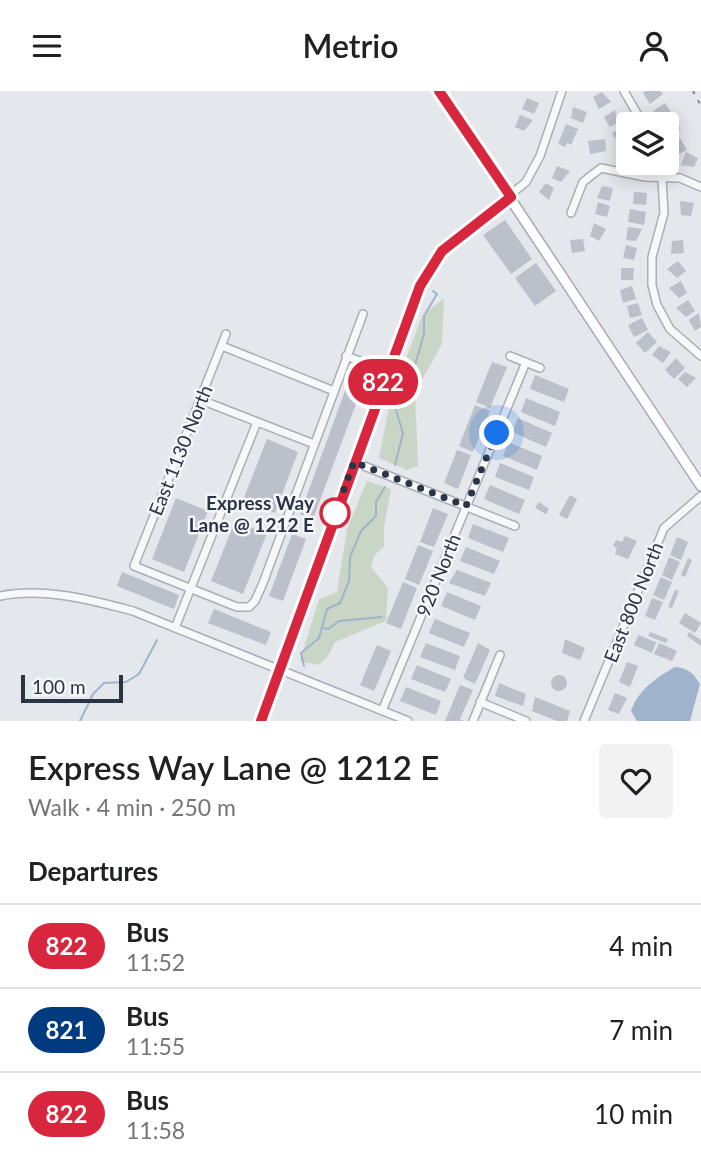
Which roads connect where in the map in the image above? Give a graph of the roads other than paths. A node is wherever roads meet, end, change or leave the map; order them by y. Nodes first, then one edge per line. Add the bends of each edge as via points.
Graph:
1 (439, 91) edge
2 (562, 91) edge
3 (624, 91) edge
4 (636, 112) edge
5 (663, 175) edge
6 (663, 178) junction
7 (701, 187) edge
8 (511, 197) junction
9 (571, 213) dead end
10 (363, 314) dead end
11 (226, 334) dead end
12 (222, 346) junction
13 (346, 356) junction
14 (510, 356) dead end
15 (701, 356) edge
16 (526, 362) junction
17 (540, 368) dead end
18 (388, 371) junction
19 (334, 391) junction
20 (201, 400) junction
21 (257, 422) junction
22 (314, 444) junction
23 (354, 462) junction
24 (701, 486) edge
25 (701, 496) edge
26 (466, 506) junction
27 (515, 526) dead end
28 (191, 589) junction
29 (0, 596) edge
30 (175, 628) junction
31 (500, 656) dead end
32 (278, 671) junction
33 (480, 702) junction
34 (382, 711) junction
35 (261, 721) edge
36 (408, 721) edge
37 (473, 721) edge
38 (526, 721) edge
39 (584, 721) edge

1 - 8 main road
2 - 8 street via 540,156 526,182
3 - 4 street
5 - 6 street
6 - 7 street via 680,178
6 - 9 street via 601,168 583,182
6 - 15 street via 664,213 652,257 652,285 670,328
8 - 18 street via 462,233 433,263
8 - 24 main road
10 - 13 street
11 - 12 street, East 1130 North
12 - 19 street
12 - 20 street, East 1130 North
13 - 18 street
13 - 19 street
14 - 16 street
16 - 17 street
16 - 26 street, 920 North
18 - 23 street
19 - 22 street
20 - 21 street
20 - 28 street, East 1130 North via 135,566
21 - 22 street
21 - 28 street
22 - 28 street via 258,596 249,607 237,607
23 - 26 street
23 - 32 street
25 - 39 street, East 800 North via 664,528
26 - 27 street
26 - 34 street, 920 North
28 - 30 street
29 - 30 street via 50,595 94,601
30 - 32 street
31 - 33 street
32 - 34 street
32 - 35 street
33 - 37 street
33 - 38 street
34 - 36 street

